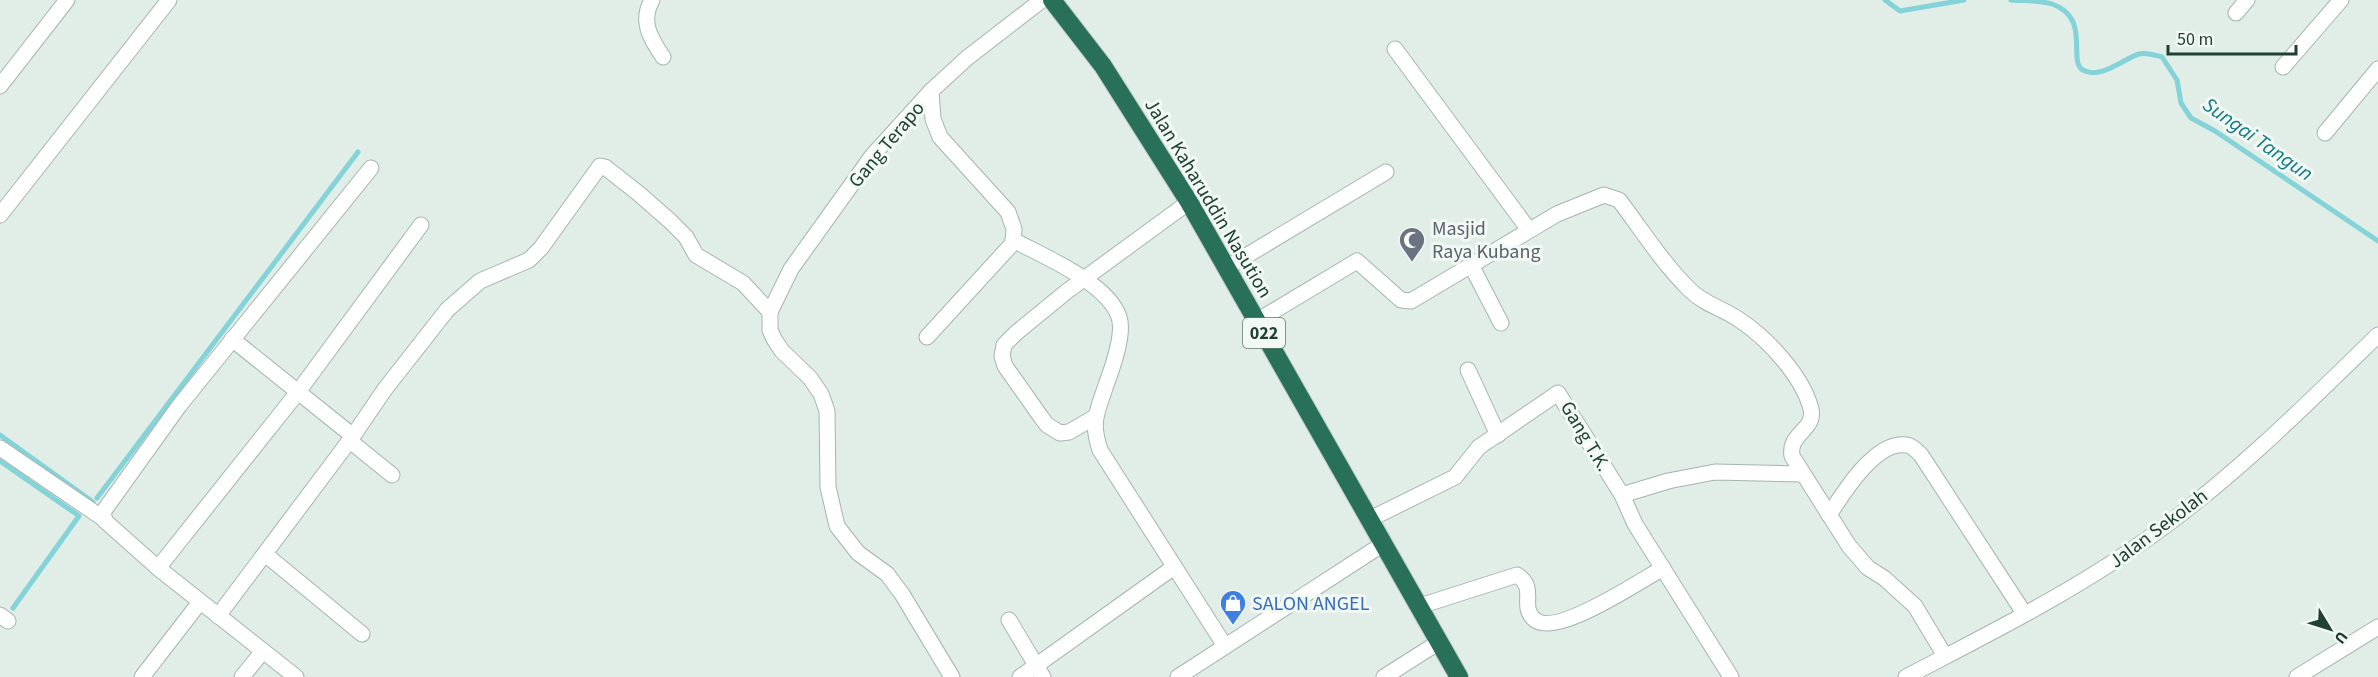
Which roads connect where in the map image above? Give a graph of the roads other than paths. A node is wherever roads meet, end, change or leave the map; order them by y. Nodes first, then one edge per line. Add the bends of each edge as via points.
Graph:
1 (66, 0) edge
2 (169, 0) edge
3 (652, 0) edge
4 (1041, 0) edge
5 (1052, 0) edge
6 (2247, 0) edge
7 (2342, 0) edge
8 (2236, 13) dead end
9 (1395, 49) dead end
10 (663, 57) dead end
11 (2283, 67) dead end
12 (2378, 69) edge
13 (0, 86) edge
14 (931, 91) junction
15 (2325, 133) dead end
16 (371, 168) dead end
17 (1386, 172) dead end
18 (1189, 202) junction
19 (0, 215) edge
20 (421, 225) dead end
21 (1529, 231) junction
22 (1013, 240) junction
23 (1471, 265) junction
24 (1226, 268) junction
25 (1085, 278) junction
26 (770, 316) junction
27 (1257, 321) junction
28 (1501, 323) dead end
29 (2378, 335) edge
30 (927, 337) dead end
31 (232, 339) junction
32 (1468, 370) dead end
33 (298, 392) junction
34 (1095, 417) junction
35 (1498, 435) junction
36 (351, 438) junction
37 (0, 448) edge
38 (1802, 474) junction
39 (392, 475) dead end
40 (1622, 495) junction
41 (1829, 515) junction
42 (104, 519) junction
43 (1370, 519) junction
44 (1383, 544) junction
45 (265, 554) junction
46 (1174, 567) junction
47 (158, 568) junction
48 (1663, 568) junction
49 (200, 602) junction
50 (1420, 606) junction
51 (2024, 613) junction
52 (218, 616) junction
53 (1009, 620) dead end
54 (2378, 627) edge
55 (362, 634) dead end
56 (1439, 642) junction
57 (1225, 646) junction
58 (263, 651) junction
59 (1945, 656) junction
60 (1040, 671) edge
61 (1914, 675) edge
62 (142, 677) edge
63 (242, 677) edge
64 (296, 677) edge
65 (952, 677) edge
66 (1020, 677) edge
67 (1178, 677) edge
68 (1384, 677) edge
69 (1459, 677) edge
70 (1731, 677) edge
71 (2297, 677) edge

1 - 13 street
2 - 19 street
3 - 10 street via 645,17
4 - 14 street, Gang Terapo
5 - 18 highway, Jalan Kaharuddin Nasution / 022 via 1103,66
6 - 8 street
7 - 11 street
9 - 21 street
12 - 15 street
14 - 22 street via 933,119 940,137 1008,212
14 - 26 street, Gang Terapo via 852,183 791,269
16 - 31 street
17 - 24 street
18 - 24 highway, Jalan Kaharuddin Nasution / 022
18 - 25 street
20 - 33 street
21 - 23 street
21 - 38 street via 1557,214 1604,195 1619,200 1691,292 1741,321 1794,374 1812,415 1790,449
22 - 25 street
22 - 30 street
23 - 27 street via 1405,302 1358,261
23 - 28 street
24 - 27 highway, Jalan Kaharuddin Nasution / 022
25 - 34 street via 1112,303 1120,318 1115,359
25 - 34 street via 1016,333 1004,345 1002,356 1041,417 1060,434
26 - 36 street via 743,283 696,255 670,221 600,166 530,260 480,282 447,310
26 - 65 street via 774,339 810,378 827,411 828,487 837,526 858,553 887,574
27 - 43 highway, Jalan Kaharuddin Nasution / 022
29 - 51 street, Jalan Sekolah via 2299,412 2155,534 2086,580
31 - 33 street
31 - 42 street via 105,508
32 - 35 street
33 - 36 street
33 - 47 street
34 - 46 street via 1093,430 1100,450
35 - 40 street, Gang T.K. via 1558,393
35 - 43 street, Gang T.K. via 1479,447 1455,477
36 - 39 street
36 - 45 street
37 - 42 street
38 - 40 street via 1715,472
38 - 41 street
40 - 48 street, Gang T.K.
41 - 51 street via 1876,456 1892,445 1908,445 1921,455
41 - 59 street via 1868,568 1915,606
42 - 47 street
43 - 44 highway, Jalan Kaharuddin Nasution / 022
44 - 50 highway, Jalan Kaharuddin Nasution / 022
44 - 57 street
45 - 52 street
45 - 55 street
46 - 57 street
46 - 60 street
47 - 49 street
48 - 50 street via 1583,614 1552,625 1531,618 1527,607 1529,592 1525,580 1517,575
48 - 70 street, Gang T.K.
49 - 52 street
49 - 62 street
50 - 56 highway, Jalan Kaharuddin Nasution / 022
51 - 59 street, Jalan Sekolah
52 - 58 street
53 - 60 street
54 - 71 street
56 - 68 street
56 - 69 highway, Jalan Kaharuddin Nasution / 022
57 - 67 street
58 - 63 street
58 - 64 street
59 - 61 street, Jalan Sekolah
60 - 66 street

